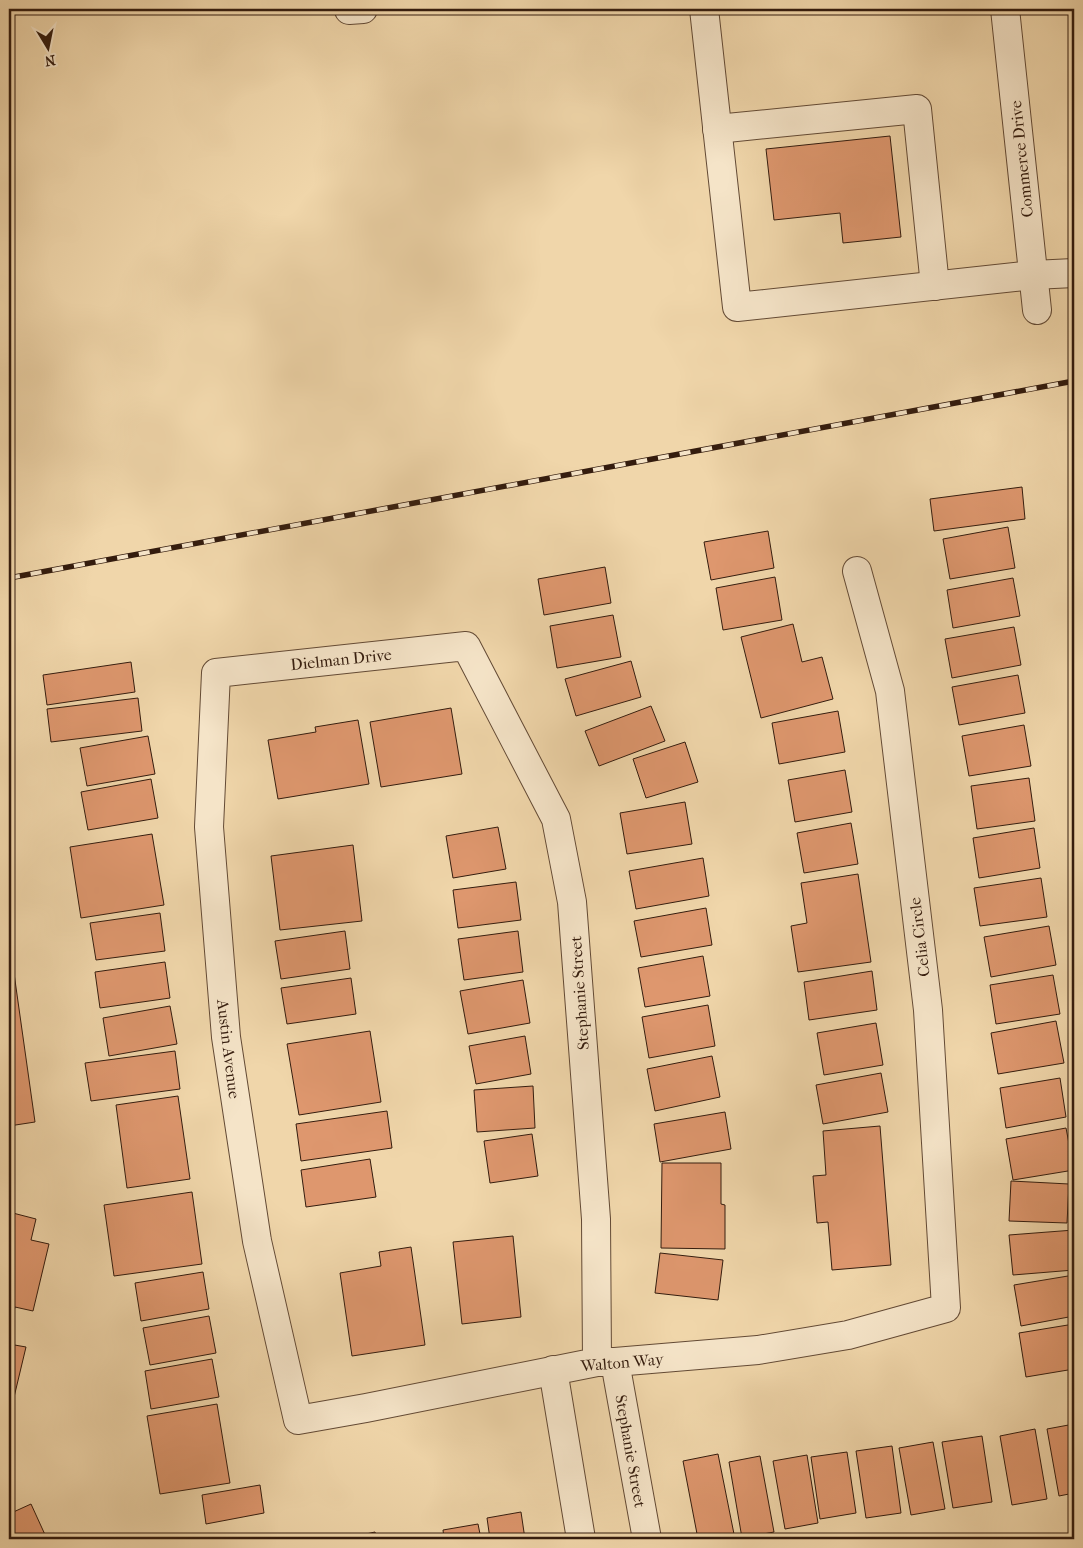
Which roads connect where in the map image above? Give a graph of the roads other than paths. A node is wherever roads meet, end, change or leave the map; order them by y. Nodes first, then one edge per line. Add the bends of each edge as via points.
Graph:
1 (349, 9) edge
2 (363, 9) edge
3 (704, 9) edge
4 (1005, 9) edge
5 (717, 129) junction
6 (1074, 273) edge
7 (1033, 276) junction
8 (936, 286) junction
9 (1037, 310) dead end
10 (857, 571) dead end
11 (466, 646) joint
12 (216, 672) joint
13 (946, 1308) joint
14 (606, 1362) junction
15 (553, 1370) junction
16 (298, 1420) joint
17 (581, 1539) edge
18 (646, 1539) edge

1 - 2 street
3 - 5 street
4 - 7 street, Commerce Drive
5 - 8 street via 917,109
5 - 8 street via 737,307
6 - 7 street
7 - 8 street
7 - 9 street, Commerce Drive
10 - 13 street, Celia Circle via 890,690 928,1010
11 - 12 street, Dielman Drive
11 - 14 street, Stephanie Street via 556,820 572,902
12 - 16 street, Austin Avenue via 209,827 226,1037 257,1241
13 - 14 street, Walton Way via 848,1334 758,1350
14 - 15 street, Walton Way
14 - 18 street, Stephanie Street
15 - 16 street, Walton Way
15 - 17 street

